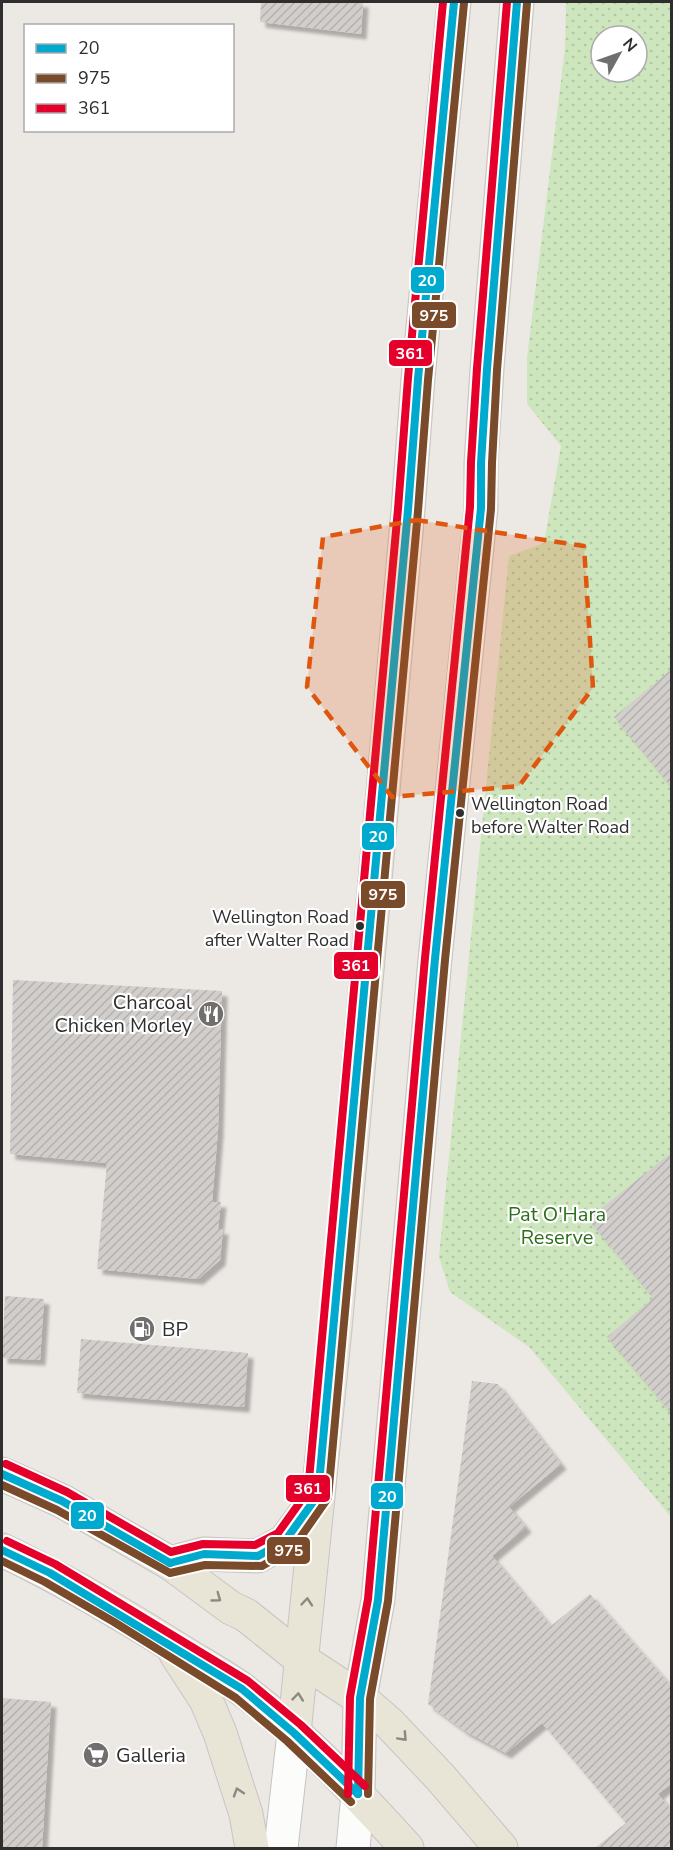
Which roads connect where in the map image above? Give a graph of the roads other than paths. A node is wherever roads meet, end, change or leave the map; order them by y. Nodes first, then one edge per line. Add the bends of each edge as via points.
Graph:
1 (454, 2) edge
2 (517, 2) edge
3 (2, 1474) edge
4 (318, 1495) junction
5 (2, 1550) edge
6 (170, 1563) junction
7 (169, 1644) junction
8 (302, 1660) junction
9 (360, 1698) junction
10 (294, 1733) junction
11 (358, 1794) junction
12 (252, 1848) edge
13 (281, 1848) edge
14 (353, 1848) edge
15 (407, 1848) edge
16 (501, 1848) edge

1 - 4 main road
2 - 9 main road via 487,369 481,508 436,948 378,1600
3 - 6 main road via 62,1501
4 - 6 main road via 285,1541 258,1556 204,1554
8 -> 4 main road
5 - 7 main road via 50,1573
6 -> 8 main road
7 - 10 main road via 242,1689
12 -> 7 main road via 246,1814 220,1733 206,1700
8 - 9 main road
10 -> 8 main road
9 - 11 main road
9 -> 16 main road via 404,1738
10 - 11 main road
10 - 13 street
11 - 14 street
11 - 15 main road

